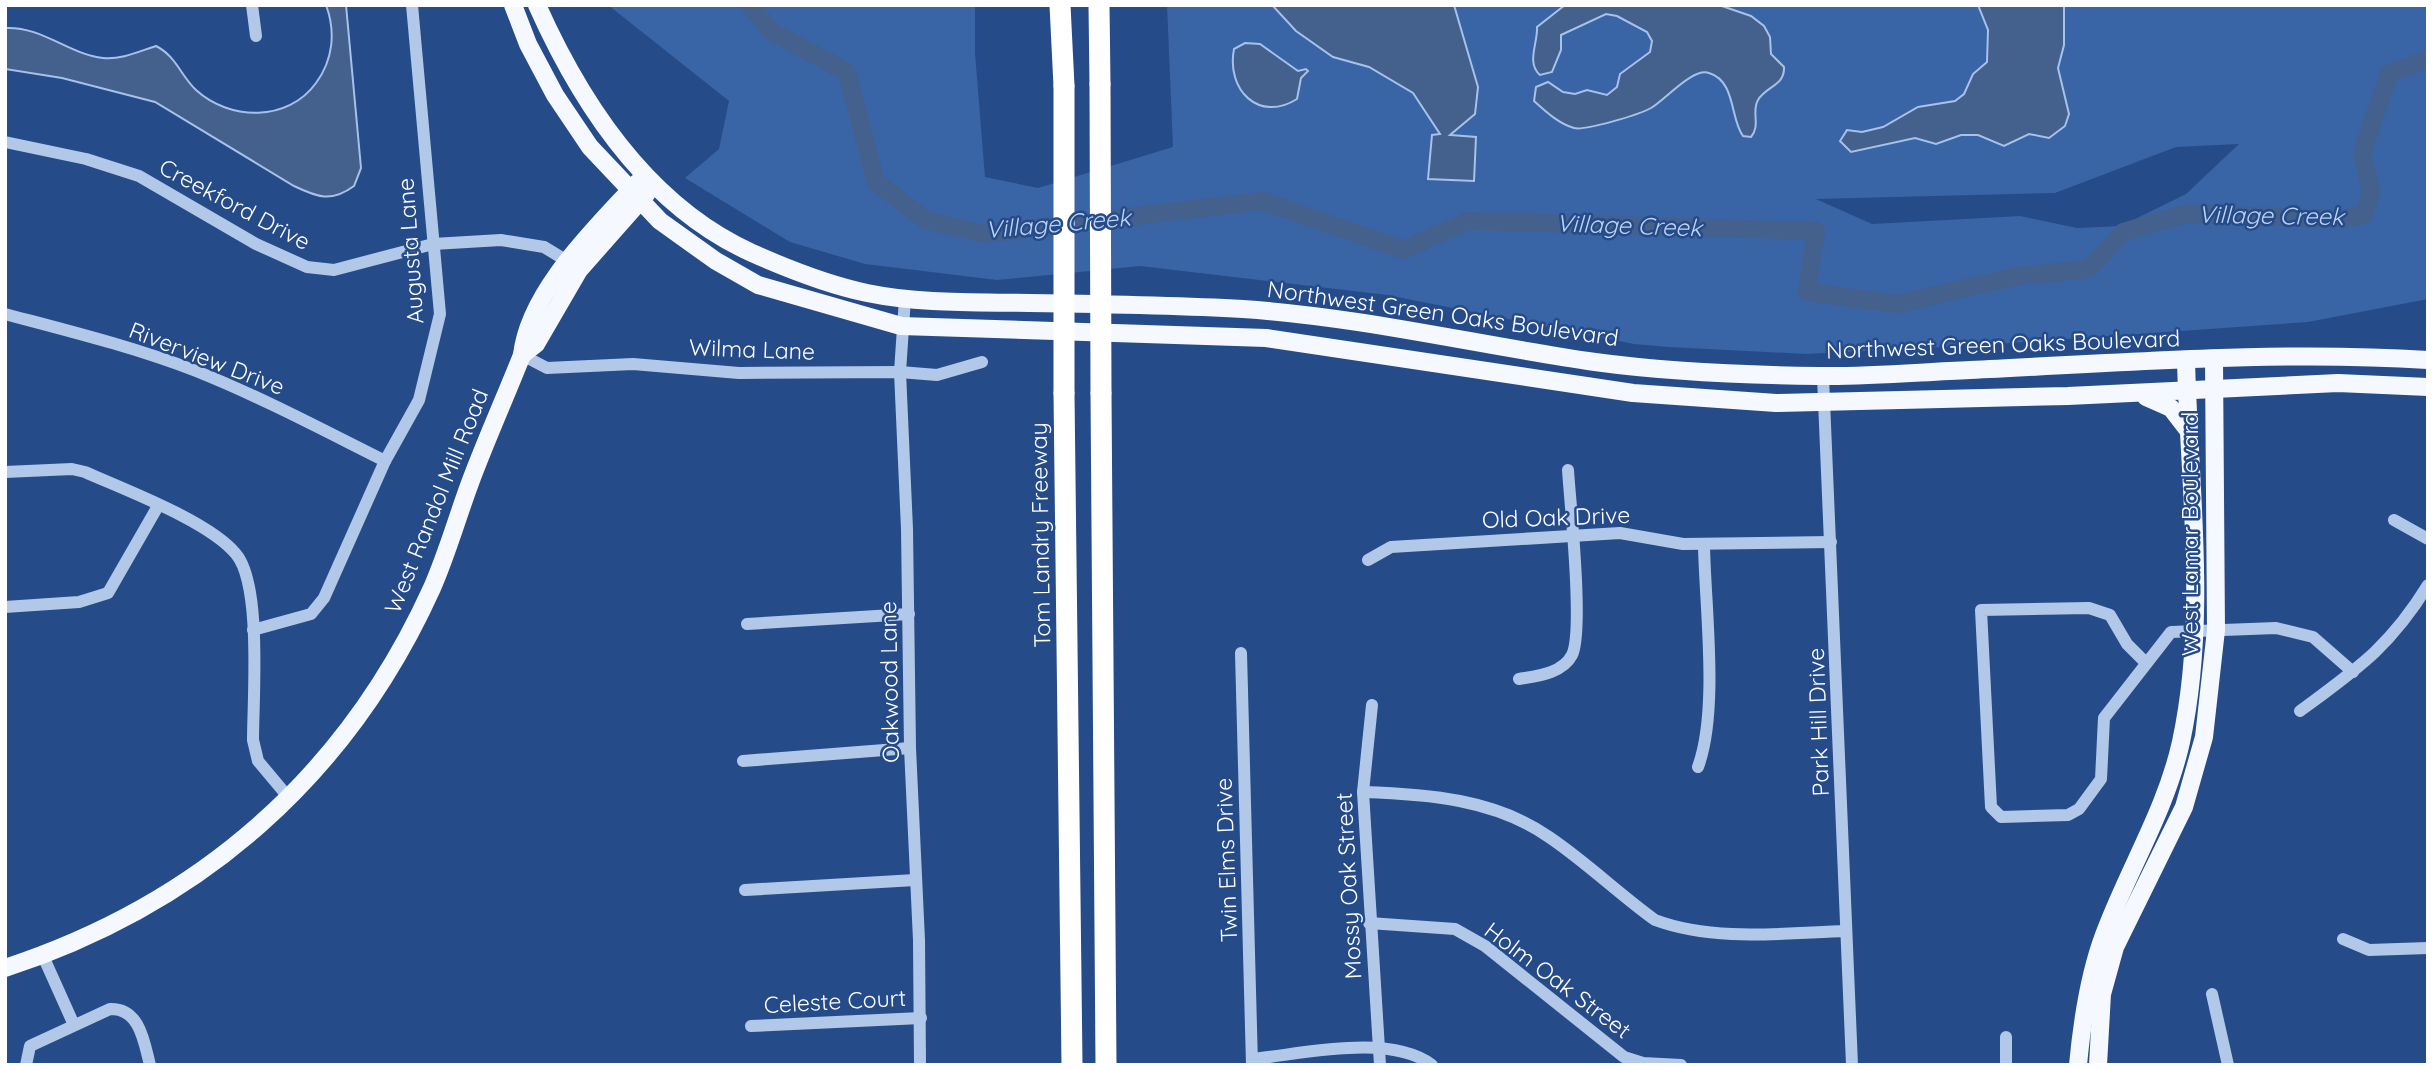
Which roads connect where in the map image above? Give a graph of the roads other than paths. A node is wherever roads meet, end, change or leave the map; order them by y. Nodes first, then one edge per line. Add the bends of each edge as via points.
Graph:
1 (252, 5) edge
2 (412, 5) edge
3 (513, 5) edge
4 (537, 5) edge
5 (1060, 5) edge
6 (1099, 5) edge
7 (256, 36) dead end
8 (5, 142) edge
9 (649, 180) junction
10 (635, 196) junction
11 (433, 244) junction
12 (567, 261) junction
13 (905, 298) junction
14 (5, 314) edge
15 (901, 326) junction
16 (522, 355) junction
17 (2186, 360) junction
18 (2214, 360) junction
19 (2428, 360) edge
20 (982, 362) dead end
21 (900, 372) junction
22 (1823, 377) junction
23 (2428, 387) edge
24 (2250, 389) junction
25 (2213, 391) junction
26 (2187, 392) junction
27 (2132, 394) junction
28 (1825, 404) junction
29 (2188, 430) junction
30 (2214, 431) junction
31 (386, 461) junction
32 (1567, 470) dead end
33 (5, 471) edge
34 (158, 506) junction
35 (2394, 520) dead end
36 (1573, 534) junction
37 (2428, 539) edge
38 (1831, 542) junction
39 (1703, 545) junction
40 (1368, 560) dead end
41 (2428, 585) edge
42 (5, 607) edge
43 (909, 614) junction
44 (747, 624) dead end
45 (253, 630) junction
46 (2216, 630) junction
47 (2196, 631) junction
48 (1241, 653) dead end
49 (2146, 662) junction
50 (2353, 672) junction
51 (1519, 680) dead end
52 (1372, 705) dead end
53 (2300, 711) dead end
54 (910, 748) junction
55 (743, 761) dead end
56 (1698, 766) dead end
57 (1363, 792) junction
58 (289, 798) junction
59 (915, 880) junction
60 (746, 890) dead end
61 (1369, 923) junction
62 (1846, 931) junction
63 (2343, 939) dead end
64 (2428, 948) edge
65 (43, 956) junction
66 (5, 968) edge
67 (2212, 993) dead end
68 (921, 1018) junction
69 (74, 1025) junction
70 (751, 1027) dead end
71 (2006, 1037) dead end
72 (1380, 1047) junction
73 (1252, 1062) edge
74 (26, 1065) edge
75 (150, 1065) edge
76 (920, 1065) edge
77 (1072, 1065) edge
78 (1106, 1065) edge
79 (1380, 1065) edge
80 (1432, 1065) edge
81 (1681, 1065) edge
82 (1852, 1065) edge
83 (2006, 1065) edge
84 (2078, 1065) edge
85 (2098, 1065) edge
86 (2228, 1065) edge

1 - 7 street
2 - 11 street, Augusta Lane
3 - 10 main road via 555,95 590,147
4 - 9 main road, Northwest Green Oaks Boulevard via 565,67
5 - 77 highway, Tom Landry Freeway, bridge
6 - 78 highway, bridge
8 - 11 street, Creekford Drive via 139,176 256,244 307,267 334,270
9 - 10 main road, West Randol Mill Road
9 - 13 main road, Northwest Green Oaks Boulevard via 694,219 750,252 866,293
10 - 12 main road, West Randol Mill Road
10 - 15 main road via 660,221 758,285
10 - 16 main road, West Randol Mill Road via 579,270 536,344
11 - 12 street, Creekford Drive via 524,242 544,247
11 - 31 street, Augusta Lane via 440,314 435,345 419,400
12 - 16 main road, West Randol Mill Road via 533,319
13 - 15 street, Oakwood Lane
13 - 22 main road, Northwest Green Oaks Boulevard via 1272,311 1339,318 1596,362
14 - 31 street, Riverview Drive via 195,371
15 - 21 street, Oakwood Lane
15 - 28 main road via 1266,338 1633,393
16 - 21 street, Wilma Lane via 547,368 633,364 739,373
16 - 58 main road, West Randol Mill Road via 432,587 397,656 362,712
17 - 18 main road, Northwest Green Oaks Boulevard
17 - 22 main road, Northwest Green Oaks Boulevard
17 - 26 main road, West Lamar Boulevard
18 - 19 main road, Northwest Green Oaks Boulevard via 2369,356
18 - 25 main road, West Lamar Boulevard
20 - 21 street, Wilma Lane via 937,375
21 - 43 street, Oakwood Lane
22 - 28 street, Park Hill Drive
23 - 24 main road via 2338,383
24 - 25 main road
24 - 30 main road via 2225,405
25 - 26 main road
25 - 30 main road, West Lamar Boulevard
26 - 27 main road
26 - 29 main road, West Lamar Boulevard
27 - 28 main road
27 - 29 main road via 2171,408
28 - 38 street, Park Hill Drive
29 - 47 main road, West Lamar Boulevard
30 - 46 main road, West Lamar Boulevard
31 - 45 street, Augusta Lane via 324,598 311,614
32 - 36 street
33 - 34 street via 72,469
34 - 42 street via 108,593 79,602
34 - 45 street via 216,535 237,555 250,590
35 - 37 street
36 - 39 street, Old Oak Drive via 1620,533
36 - 40 street, Old Oak Drive via 1391,547
36 - 51 street via 1576,627 1572,655 1556,670
38 - 39 street, Old Oak Drive
38 - 62 street, Park Hill Drive
39 - 56 street via 1709,706
41 - 50 street via 2395,634
43 - 44 street
43 - 54 street, Oakwood Lane
45 - 58 street via 253,740 258,761
46 - 47 street
46 - 50 street via 2276,628 2313,637
46 - 85 main road, West Lamar Boulevard via 2204,737 2183,807 2115,947 2102,994
47 - 49 street via 2171,632
47 - 84 main road, West Lamar Boulevard via 2180,745 2161,807 2104,935
48 - 73 street, Twin Elms Drive
49 - 49 street via 2127,644 2110,615 2089,608 1981,610 1991,807 2001,817 2068,815 2079,809 2101,779 2104,718
50 - 53 street
52 - 57 street, Mossy Oak Street
54 - 55 street
54 - 59 street, Oakwood Lane
57 - 61 street, Mossy Oak Street
57 - 62 street via 1458,800 1502,812 1549,836 1655,920 1676,928 1724,933
58 - 65 main road, West Randol Mill Road via 193,879 137,913
59 - 60 street
59 - 68 street, Oakwood Lane
61 - 72 street, Mossy Oak Street
61 - 81 street, Holm Oak Street via 1455,929 1485,946 1624,1057
62 - 82 street, Park Hill Drive
63 - 64 street via 2369,950
65 - 66 main road, West Randol Mill Road
65 - 69 street
67 - 86 street
68 - 70 street, Celeste Court
68 - 76 street, Oakwood Lane
69 - 74 street via 30,1046
69 - 75 street via 120,1009 137,1024
71 - 83 street
72 - 73 street
72 - 79 street, Mossy Oak Street
72 - 80 street

